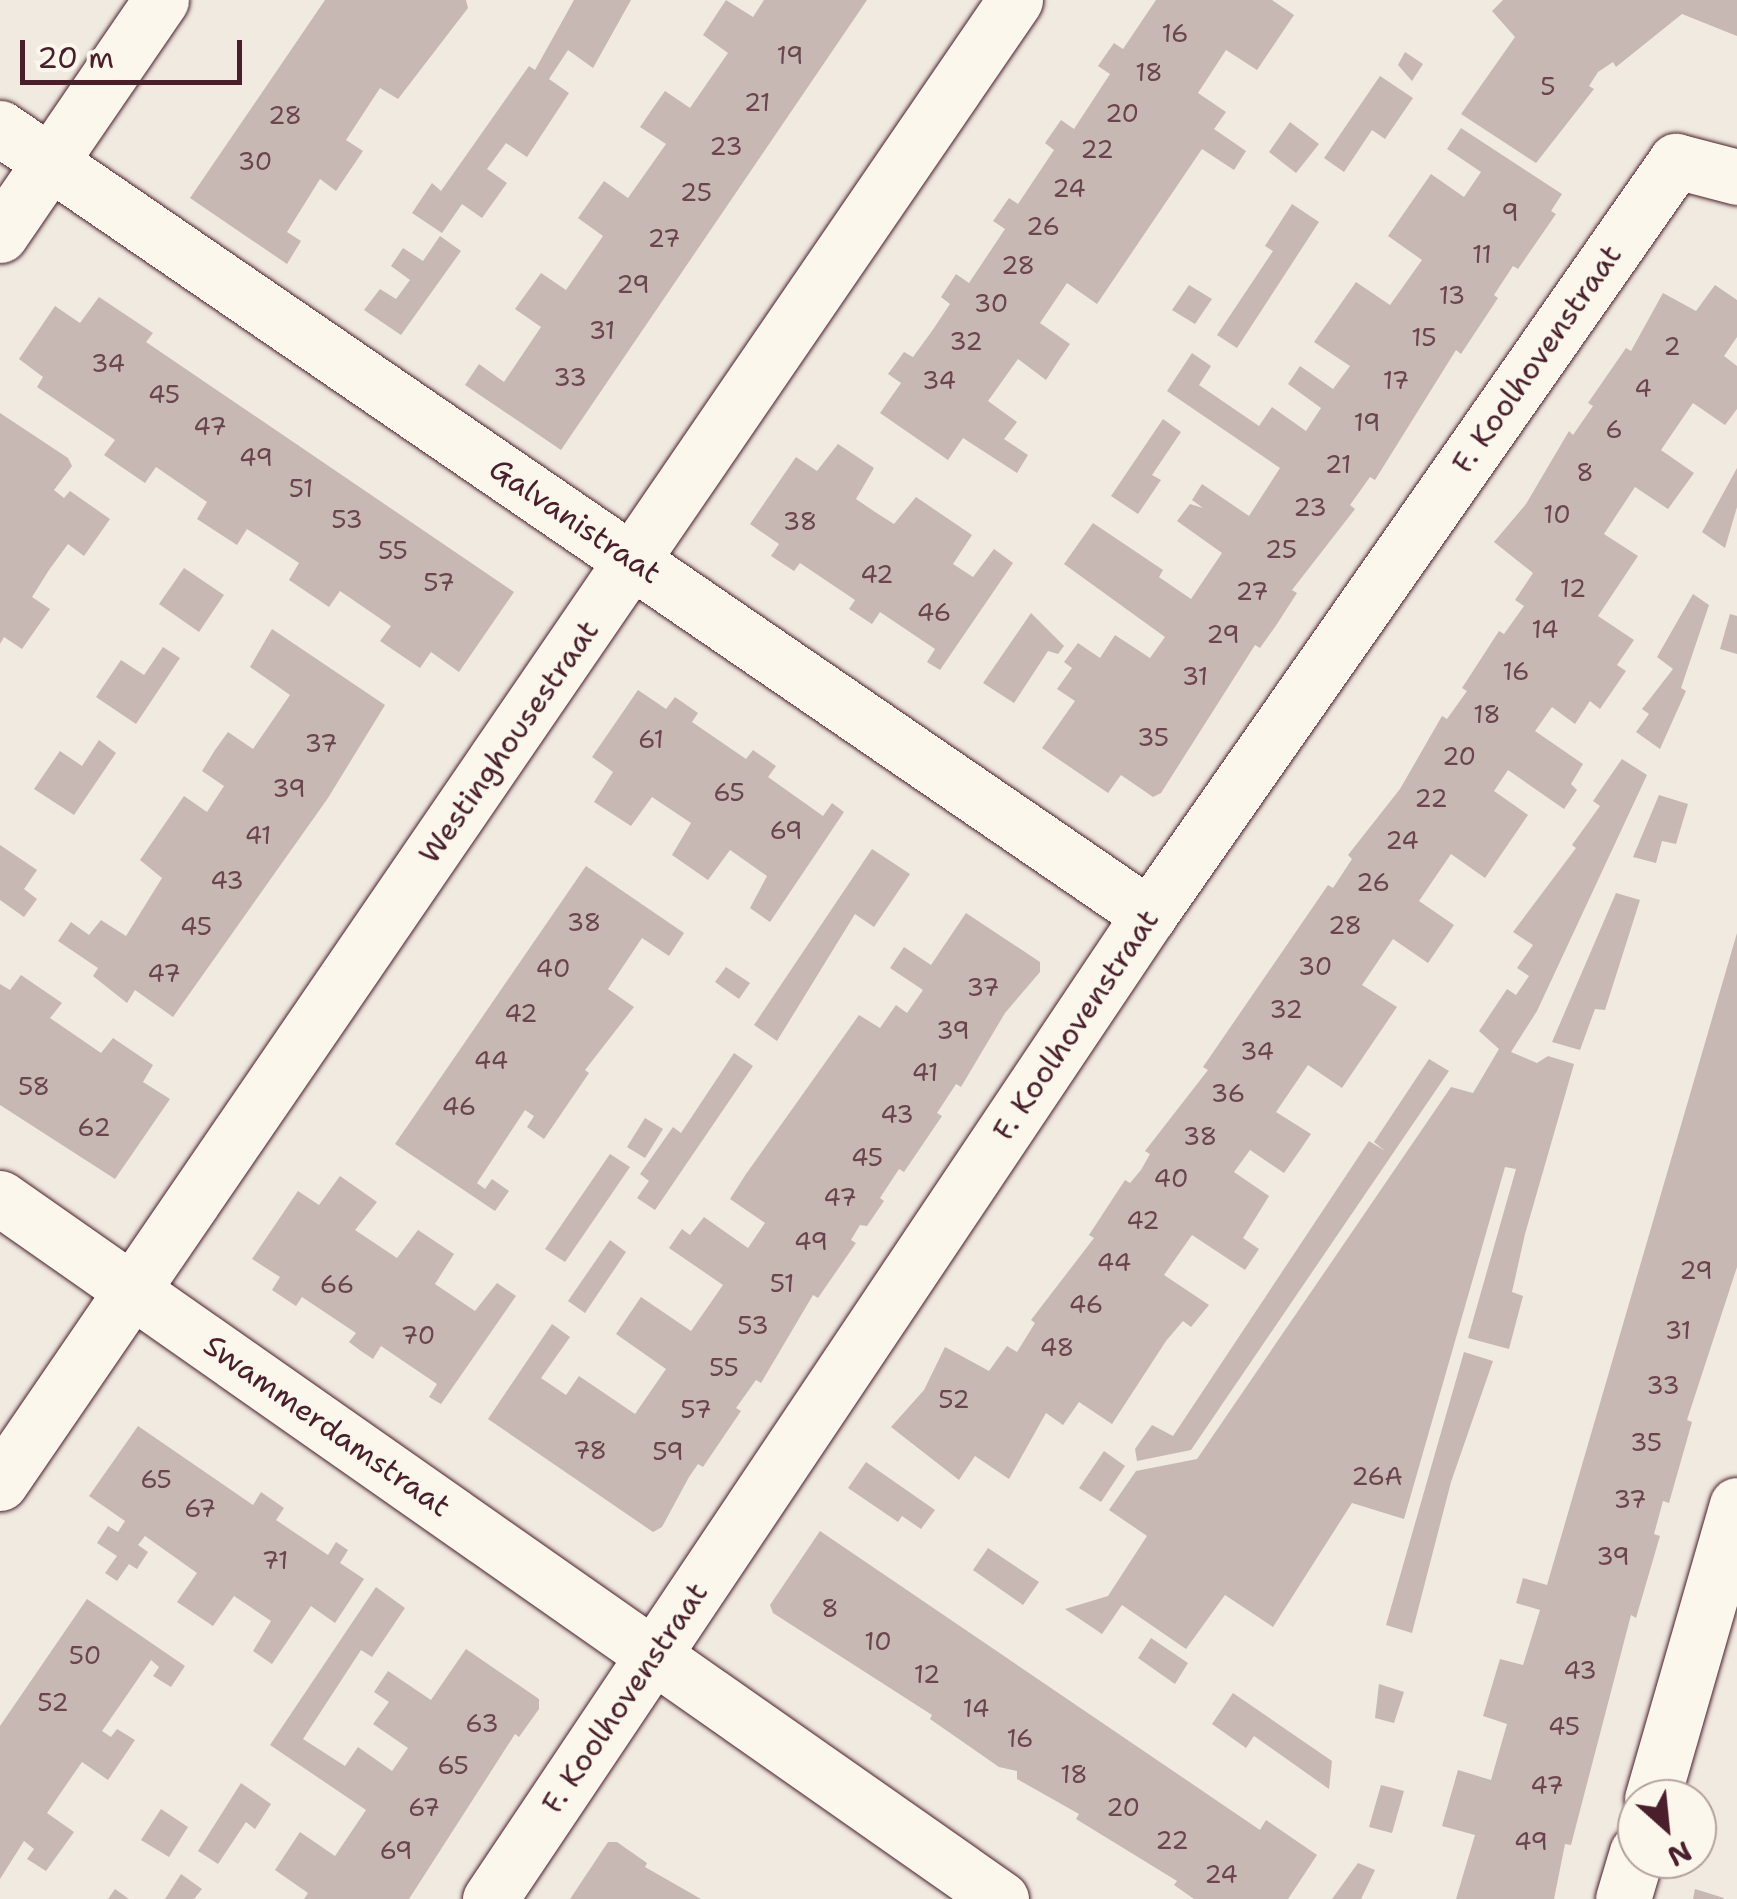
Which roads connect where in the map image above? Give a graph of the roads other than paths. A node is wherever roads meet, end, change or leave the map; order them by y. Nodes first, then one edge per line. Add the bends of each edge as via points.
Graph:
1 (161, 0) edge
2 (1015, 0) edge
3 (0, 128) edge
4 (50, 162) junction
5 (1737, 177) edge
6 (0, 236) edge
7 (634, 562) junction
8 (1149, 915) junction
9 (0, 1198) edge
10 (133, 1288) junction
11 (0, 1483) edge
12 (1737, 1505) edge
13 (652, 1657) junction
14 (1658, 1779) edge
15 (490, 1899) edge
16 (1001, 1899) edge

1 - 4 street
2 - 7 street, Westinghousestraat
3 - 4 street, Galvanistraat
4 - 6 street
4 - 7 street, Galvanistraat
5 - 8 street, F. Koolhovenstraat via 1676,161
7 - 8 street, Galvanistraat
7 - 10 street, Westinghousestraat
8 - 13 street, F. Koolhovenstraat
9 - 10 street, Swammerdamstraat
10 - 11 street, Westinghousestraat
10 - 13 street, Swammerdamstraat
12 - 14 street
13 - 15 street, F. Koolhovenstraat
13 - 16 street, Swammerdamstraat

